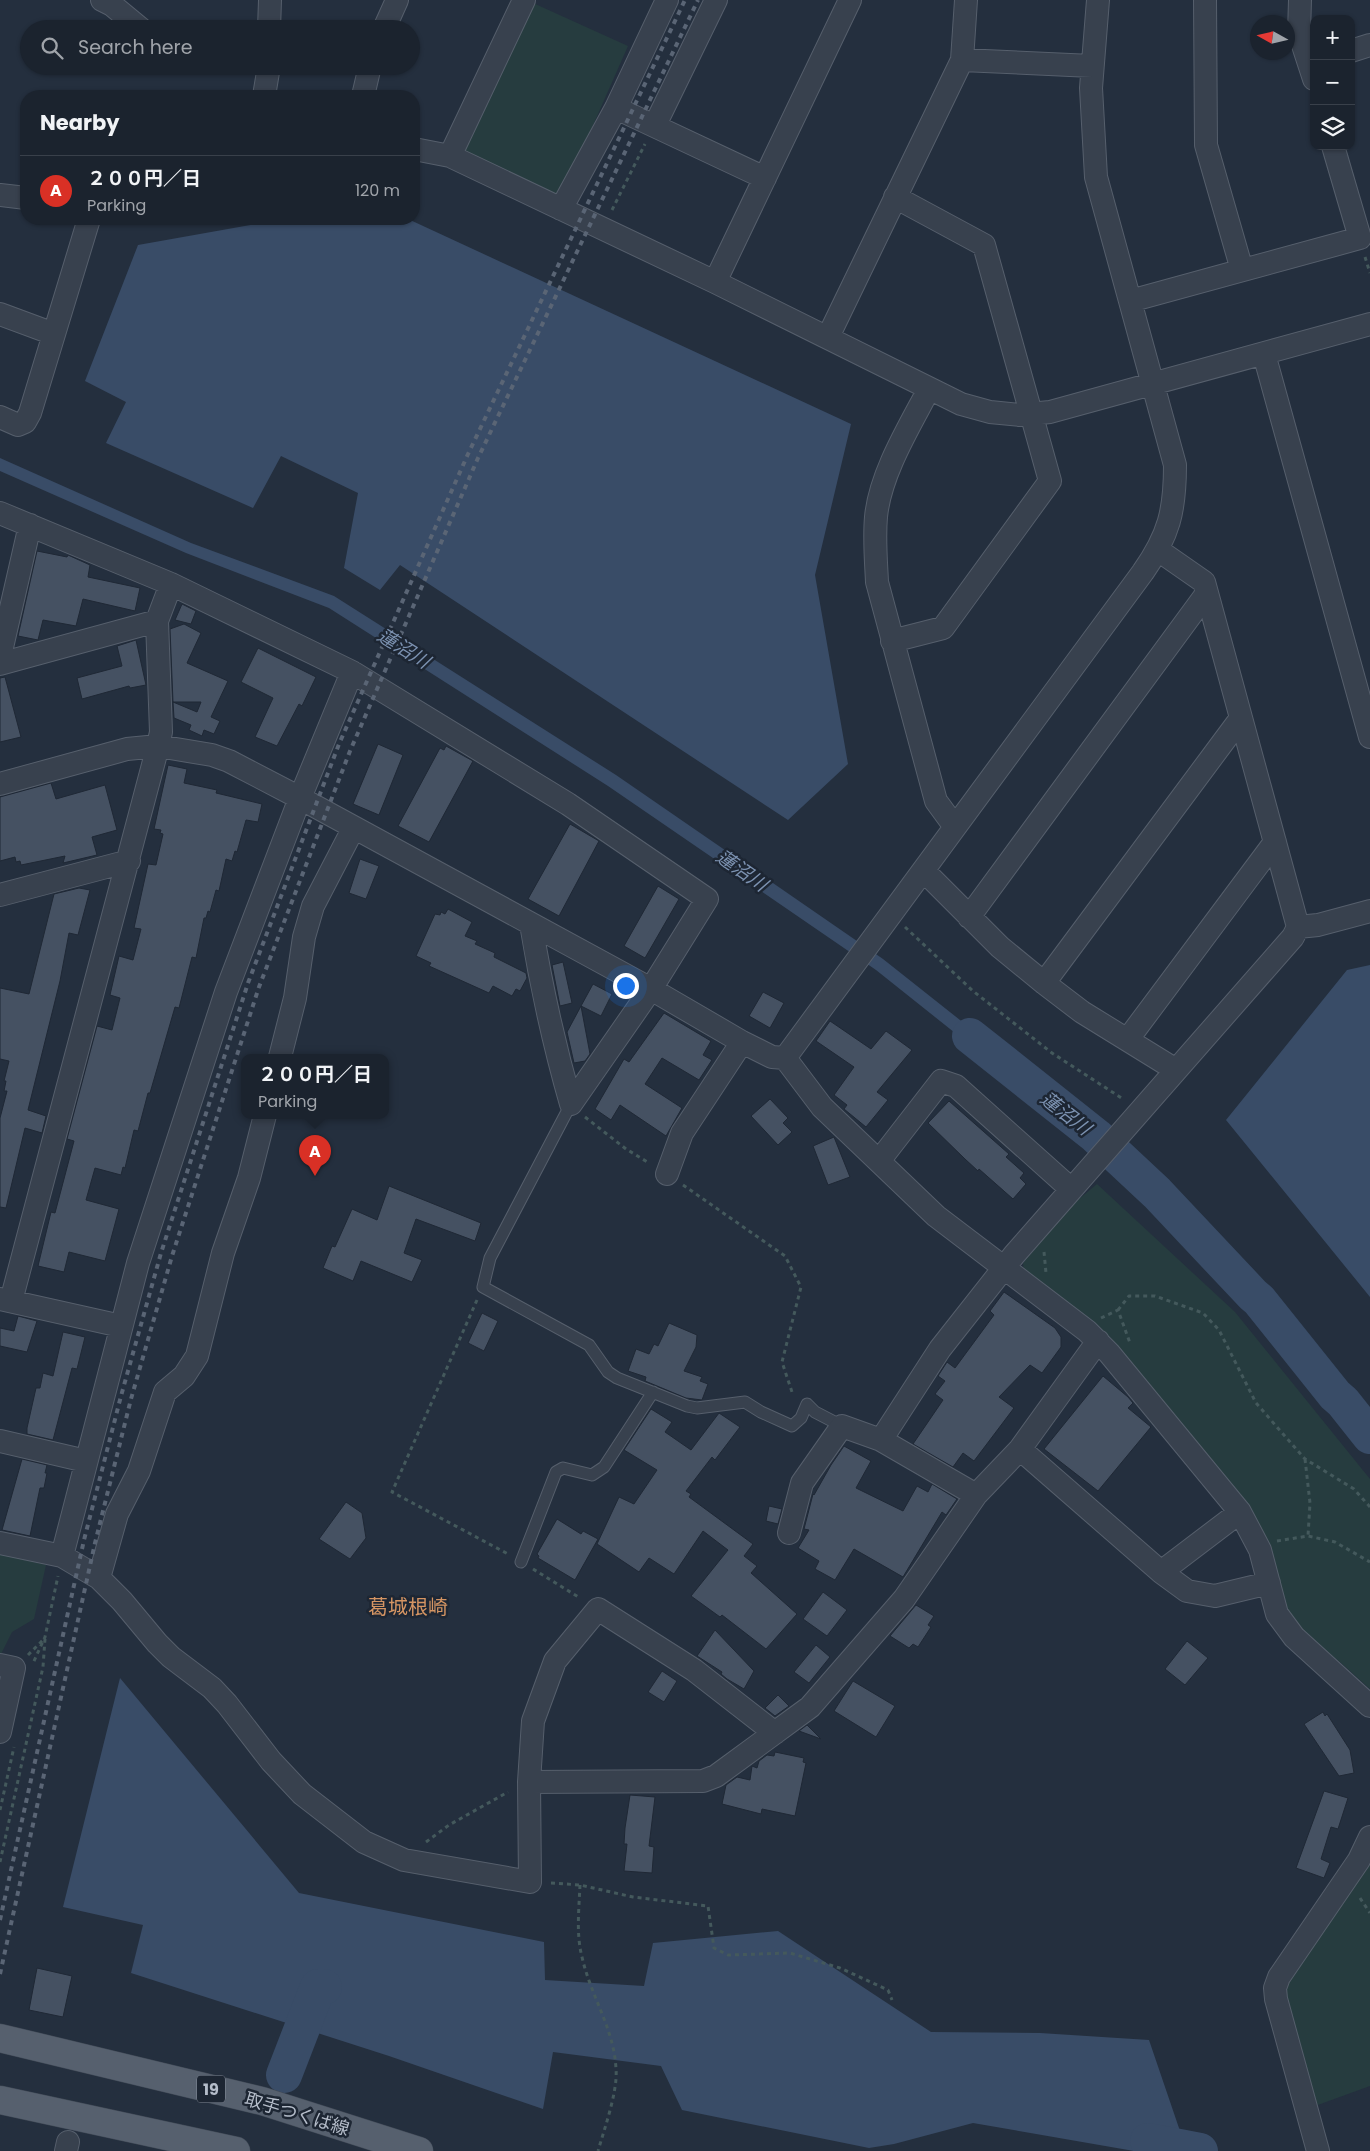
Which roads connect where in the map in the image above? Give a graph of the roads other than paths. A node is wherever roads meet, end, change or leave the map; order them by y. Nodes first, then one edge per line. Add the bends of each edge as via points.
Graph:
1 (102, 0) edge
2 (270, 0) edge
3 (397, 0) edge
4 (524, 0) edge
5 (667, 0) edge
6 (716, 0) edge
7 (850, 0) edge
8 (966, 0) edge
9 (1098, 0) edge
10 (1205, 0) edge
11 (1300, 0) edge
12 (130, 20) edge
13 (269, 20) edge
14 (388, 20) edge
15 (1370, 45) edge
16 (1355, 50) edge
17 (962, 60) junction
18 (1310, 63) edge
19 (1092, 66) junction
20 (268, 75) edge
21 (368, 75) edge
22 (265, 90) edge
23 (364, 90) edge
24 (616, 108) junction
25 (654, 125) junction
26 (420, 149) edge
27 (1334, 150) edge
28 (450, 156) junction
29 (765, 178) junction
30 (0, 195) edge
31 (20, 197) edge
32 (895, 197) junction
33 (561, 209) junction
34 (87, 225) edge
35 (1242, 270) junction
36 (714, 282) junction
37 (1130, 301) junction
38 (0, 314) edge
39 (1370, 324) edge
40 (54, 334) junction
41 (828, 337) junction
42 (1264, 354) junction
43 (1154, 384) junction
44 (929, 389) junction
45 (1031, 414) junction
46 (0, 417) edge
47 (0, 513) edge
48 (30, 525) junction
49 (1158, 550) junction
50 (171, 584) junction
51 (1207, 593) junction
52 (158, 621) junction
53 (892, 641) junction
54 (0, 656) edge
55 (0, 664) edge
56 (352, 672) junction
57 (1241, 718) junction
58 (1370, 737) edge
59 (158, 746) junction
60 (0, 784) edge
61 (300, 798) junction
62 (955, 827) junction
63 (353, 828) junction
64 (1275, 842) junction
65 (129, 861) junction
66 (924, 871) junction
67 (0, 895) edge
68 (1370, 911) edge
69 (969, 917) junction
70 (531, 924) junction
71 (1298, 927) junction
72 (1044, 983) junction
73 (651, 989) junction
74 (1128, 1039) junction
75 (742, 1042) junction
76 (281, 1054) edge
77 (785, 1058) junction
78 (1176, 1070) junction
79 (571, 1104) junction
80 (264, 1119) edge
81 (880, 1161) junction
82 (667, 1174) road end
83 (1077, 1182) junction
84 (1004, 1268) junction
85 (5, 1300) edge
86 (121, 1326) junction
87 (1098, 1341) junction
88 (653, 1392) junction
89 (842, 1426) junction
90 (881, 1440) junction
91 (0, 1441) edge
92 (1020, 1449) junction
93 (86, 1461) junction
94 (976, 1495) junction
95 (1240, 1512) junction
96 (789, 1533) dead end
97 (0, 1542) edge
98 (62, 1556) junction
99 (521, 1562) road end
100 (1161, 1572) junction
101 (99, 1578) junction
102 (1269, 1583) junction
103 (0, 1665) edge
104 (1370, 1706) edge
105 (0, 1732) edge
106 (775, 1733) junction
107 (529, 1782) junction
108 (1370, 1837) edge
109 (0, 2038) edge
110 (0, 2100) edge
111 (236, 2151) edge
112 (419, 2151) edge
113 (1318, 2151) edge

1 - 12 street
2 - 13 street
3 - 14 street
4 - 28 street
5 - 24 street
6 - 25 street
7 - 29 street
8 - 17 street
9 - 19 street
10 - 35 street via 1206,145
11 - 18 street via 1299,33
15 - 16 street
17 - 19 street
17 - 32 street
19 - 37 street via 1096,176
20 - 22 street
21 - 23 street
24 - 25 street
24 - 33 street
25 - 29 street
26 - 28 street
27 - 35 street via 1360,238
28 - 33 street
29 - 36 street
30 - 31 street
32 - 41 street
32 - 45 street via 984,245
33 - 36 street
34 - 40 street
35 - 37 street
36 - 41 street
37 - 43 street
38 - 40 street
39 - 42 street
40 - 46 street via 25,422 18,425
41 - 44 street
42 - 43 street
42 - 58 street
43 - 45 street via 1050,412
43 - 49 street via 1176,465 1176,494 1170,523
44 - 45 street via 961,404 990,412
44 - 53 street via 884,482 876,515 877,582
45 - 53 street via 1050,481 943,628
47 - 48 street
48 - 50 street
48 - 54 street
49 - 51 street via 1204,582
49 - 62 street
50 - 52 street
50 - 56 street
51 - 57 street
51 - 69 street
52 - 55 street
52 - 59 street via 161,732
53 - 62 street via 936,802
56 - 61 street
56 - 73 street via 568,804 707,899
57 - 64 street
57 - 72 street
59 - 60 street via 127,749
59 - 61 street via 195,751 229,761
59 - 65 street
61 - 63 street
61 - 86 street via 226,992 138,1263
62 - 66 street
63 - 70 street
63 - 76 street via 313,906
64 - 71 street
64 - 74 street
65 - 67 street
65 - 85 street
66 - 69 street
66 - 77 street
68 - 71 street
69 - 72 street
70 - 73 street
70 - 79 street via 539,978
71 - 78 street via 1293,937
72 - 74 street via 1082,1012
73 - 75 street
73 - 79 street
74 - 78 street
75 - 77 street via 772,1058
75 - 82 street via 682,1133
77 - 81 street via 822,1106
78 - 83 street
79 - 88 lane via 490,1258 483,1287 589,1344 608,1372
80 - 101 street via 249,1178 223,1252 197,1356 184,1376 165,1392 139,1471 117,1514
81 - 83 street via 941,1081 956,1086
81 - 84 street via 936,1216
83 - 84 street
84 - 87 street
84 - 90 street via 940,1349
85 - 86 street
86 - 93 street
87 - 92 street
87 - 95 street
88 - 89 lane via 697,1408 745,1402 792,1426 801,1418 807,1404
88 - 99 lane via 604,1467 592,1475 563,1468 556,1472
89 - 90 street
89 - 96 street via 802,1483
90 - 94 street
91 - 93 street
92 - 94 street
92 - 100 street
93 - 98 street
94 - 106 street via 904,1599 810,1707
95 - 100 street
95 - 102 street via 1260,1550
97 - 98 street
98 - 101 street
100 - 102 street via 1187,1591 1215,1596
101 - 107 street via 157,1643 222,1699 302,1794 364,1842 404,1860 530,1882
102 - 104 street via 1277,1614 1294,1637
103 - 105 street via 14,1668
106 - 107 street via 716,1776 703,1781
106 - 107 street via 694,1670 598,1609 555,1661 533,1721
108 - 113 street via 1359,1860 1279,1977 1275,1988
109 - 112 main road, 取手つくば線 / 19 via 262,2101
110 - 111 main road

